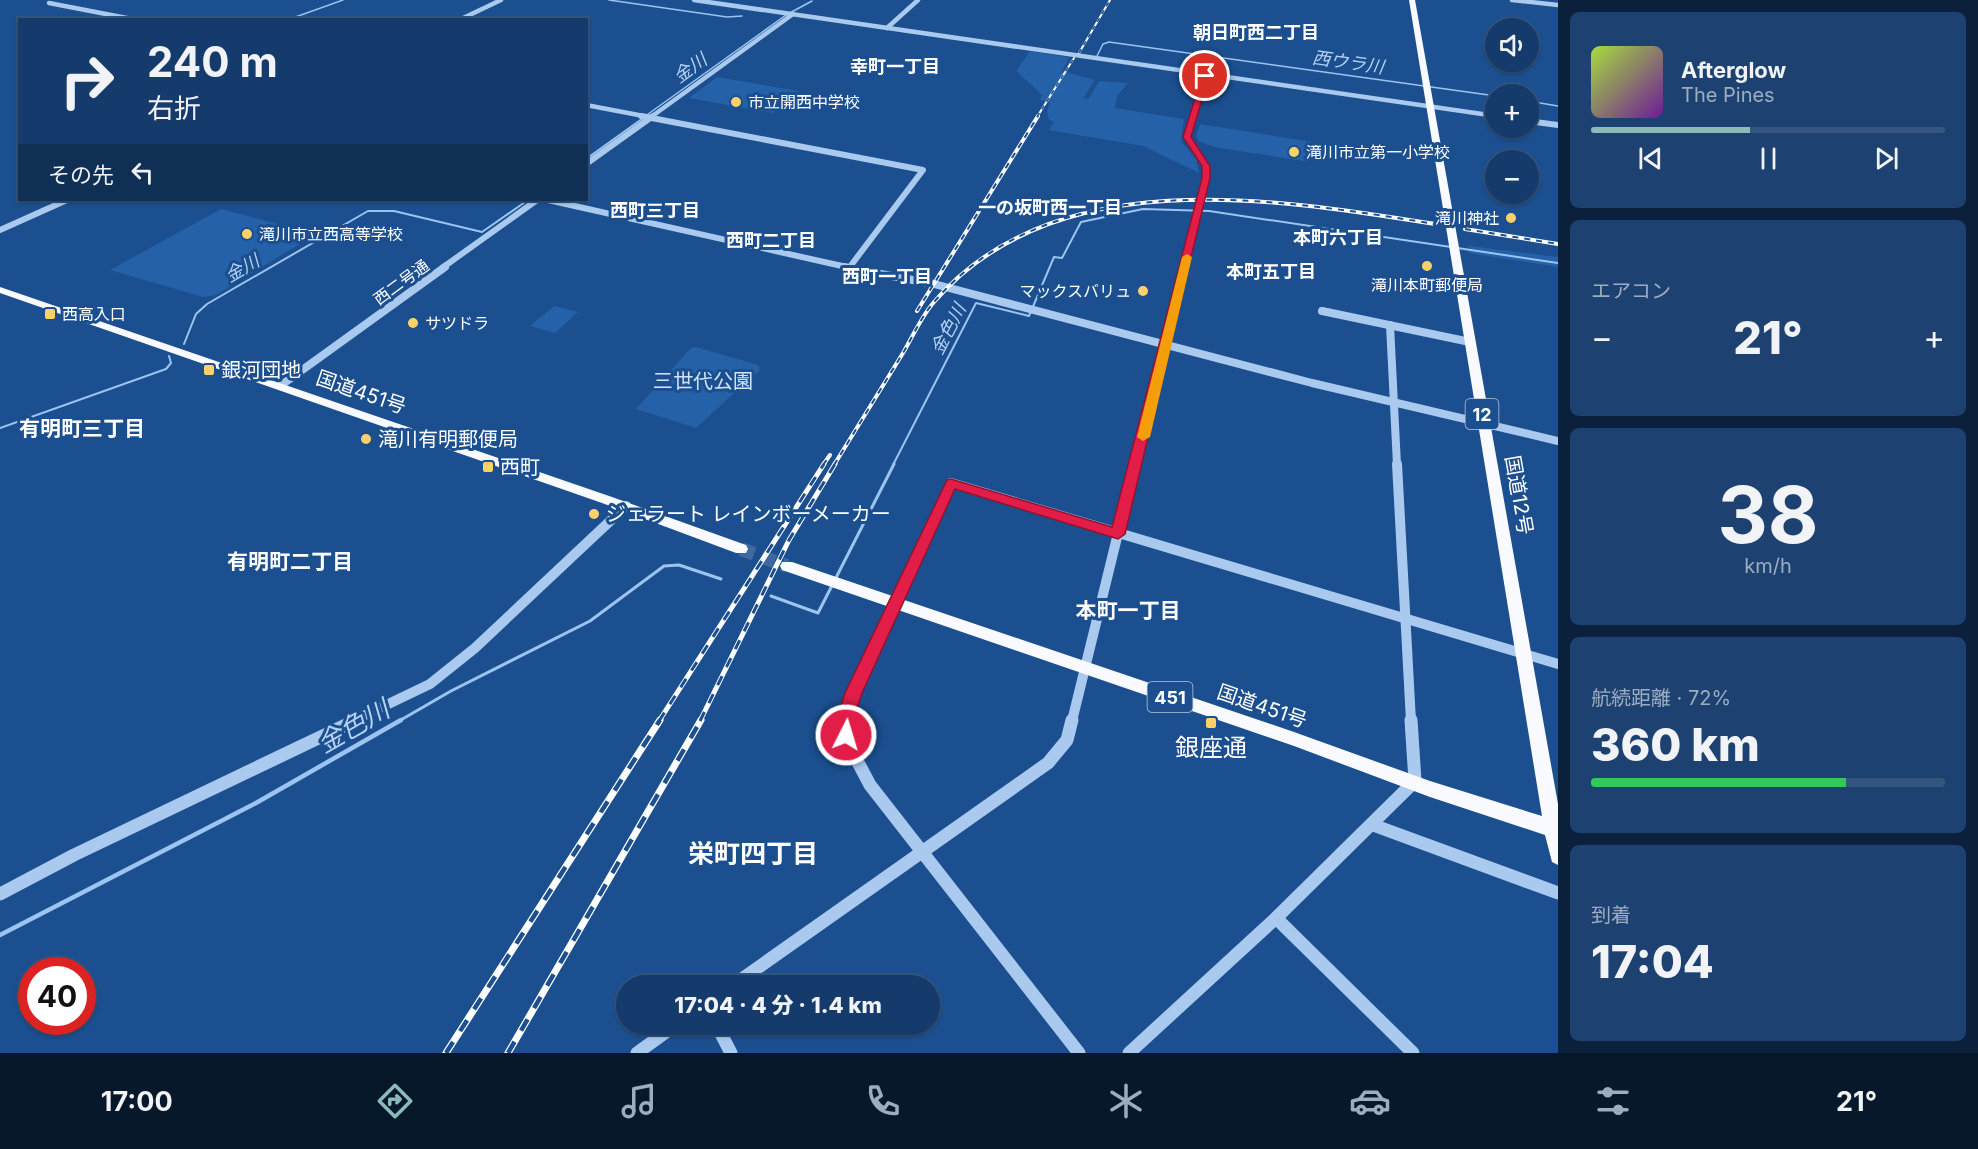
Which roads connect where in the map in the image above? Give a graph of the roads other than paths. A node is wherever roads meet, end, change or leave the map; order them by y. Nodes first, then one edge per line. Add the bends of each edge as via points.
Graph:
1 (501, 0) edge
2 (694, 0) edge
3 (918, 0) edge
4 (1412, 0) edge
5 (1512, 0) edge
6 (50, 3) dead end
7 (1558, 5) edge
8 (793, 14) junction
9 (126, 18) edge
10 (463, 18) edge
11 (887, 28) junction
12 (1206, 74) junction
13 (588, 105) edge
14 (1430, 107) junction
15 (1485, 114) edge
16 (650, 117) junction
17 (1539, 122) edge
18 (1558, 125) edge
19 (588, 163) edge
20 (65, 201) edge
21 (536, 201) edge
22 (552, 201) edge
23 (0, 230) edge
24 (849, 268) junction
25 (0, 290) edge
26 (1322, 311) dead end
27 (1390, 325) junction
28 (1470, 342) junction
29 (1166, 345) junction
30 (280, 386) junction
31 (1395, 402) junction
32 (1484, 423) junction
33 (1558, 441) edge
34 (626, 506) junction
35 (1118, 534) junction
36 (741, 549) tunnel mouth
37 (787, 566) tunnel mouth
38 (895, 602) junction
39 (1404, 618) junction
40 (1523, 654) junction
41 (1558, 664) edge
42 (1085, 668) junction
43 (1415, 782) junction
44 (1373, 825) junction
45 (1556, 829) edge
46 (922, 851) junction
47 (1558, 856) edge
48 (1558, 893) edge
49 (0, 894) edge
50 (1275, 918) junction
51 (747, 975) edge
52 (662, 1035) edge
53 (722, 1035) edge
54 (637, 1053) edge
55 (731, 1053) edge
56 (1079, 1053) edge
57 (1129, 1053) edge
58 (1413, 1053) edge

1 - 10 street
2 - 8 street
3 - 11 street
4 - 14 highway, 国道12号 / 12
5 - 7 street
6 - 9 street
8 - 11 street
8 - 16 street
11 - 12 street
12 - 14 street
12 - 29 street via 1187,137 1206,166 1206,178
13 - 16 street
14 - 15 street
14 - 28 highway, 国道12号 / 12
16 - 19 street
16 - 24 street via 923,170
17 - 18 street
20 - 23 street
21 - 30 street, 西二号通
22 - 24 street
24 - 29 street via 985,296
25 - 30 highway, 国道451号
26 - 27 street
27 - 28 street
27 - 31 street
28 - 32 highway, 国道12号 / 12
29 - 31 street
29 - 35 street
30 - 34 highway, 国道451号
31 - 32 street
31 - 39 street
32 - 33 street
32 - 40 highway, 国道12号 / 12
34 - 36 highway, 国道451号
34 - 49 street via 447,673
35 - 38 street via 951,483
35 - 39 street
35 - 42 street
37 - 38 highway, 国道451号 / 451
38 - 42 highway, 国道451号 / 451
38 - 46 street via 849,705 846,735 859,768
39 - 40 street
39 - 43 street
40 - 41 street
40 - 45 highway, 国道12号 / 12
42 - 43 highway, 国道451号 / 451
42 - 46 street via 1066,740 1058,753
43 - 44 street
43 - 45 highway, 国道451号 / 451
44 - 48 street
44 - 50 street
45 - 47 highway, 国道12号 / 12
46 - 51 street
46 - 56 street
50 - 57 street
50 - 58 street
52 - 54 street
53 - 55 street

